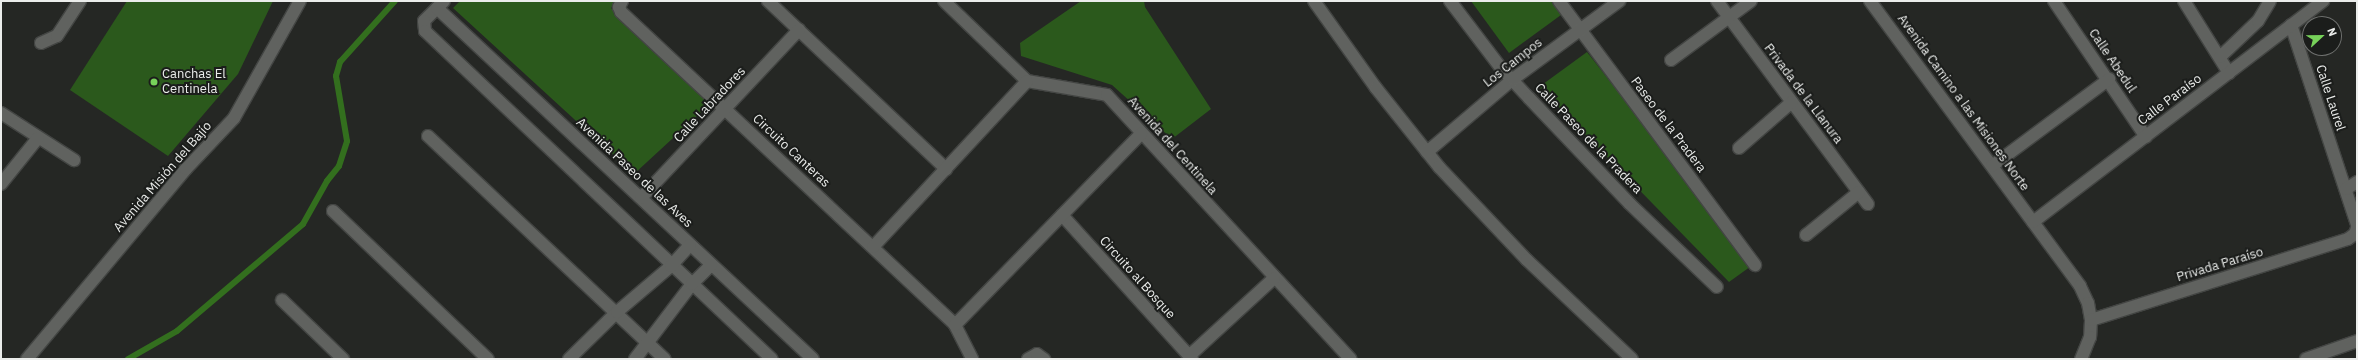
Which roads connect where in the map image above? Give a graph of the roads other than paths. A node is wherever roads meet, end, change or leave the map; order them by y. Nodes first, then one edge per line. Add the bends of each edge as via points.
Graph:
1 (80, 1) edge
2 (300, 1) edge
3 (622, 1) edge
4 (768, 1) edge
5 (944, 1) edge
6 (1314, 1) edge
7 (1450, 1) edge
8 (1559, 1) edge
9 (1619, 1) edge
10 (1717, 1) edge
11 (1751, 1) edge
12 (1870, 1) edge
13 (2054, 1) edge
14 (2184, 1) edge
15 (2270, 1) edge
16 (2323, 1) edge
17 (440, 4) edge
18 (1729, 18) junction
19 (2292, 25) junction
20 (1580, 29) junction
21 (799, 30) junction
22 (41, 43) dead end
23 (2220, 57) junction
24 (1671, 60) dead end
25 (2229, 73) junction
26 (1513, 79) junction
27 (2109, 79) junction
28 (1027, 81) junction
29 (1792, 102) junction
30 (726, 109) junction
31 (1, 113) edge
32 (1141, 134) junction
33 (428, 136) dead end
34 (2146, 137) junction
35 (38, 138) junction
36 (1739, 148) dead end
37 (1427, 152) junction
38 (74, 160) dead end
39 (1992, 166) junction
40 (946, 169) junction
41 (2357, 182) edge
42 (1, 184) edge
43 (2346, 188) junction
44 (1859, 192) junction
45 (641, 198) junction
46 (1868, 204) dead end
47 (333, 211) dead end
48 (1062, 215) junction
49 (2033, 222) junction
50 (2356, 229) edge
51 (1806, 235) dead end
52 (690, 245) junction
53 (873, 247) junction
54 (711, 265) junction
55 (1755, 265) dead end
56 (671, 266) junction
57 (1274, 278) junction
58 (692, 284) junction
59 (1716, 287) dead end
60 (282, 300) dead end
61 (617, 312) junction
62 (2091, 320) junction
63 (955, 325) junction
64 (2357, 341) edge
65 (648, 343) junction
66 (1191, 357) edge
67 (27, 359) edge
68 (343, 359) edge
69 (488, 359) edge
70 (569, 359) edge
71 (635, 359) edge
72 (665, 359) edge
73 (772, 359) edge
74 (813, 359) edge
75 (972, 359) edge
76 (1028, 359) edge
77 (1044, 359) edge
78 (1351, 359) edge
79 (1632, 359) edge
80 (2081, 359) edge
81 (2306, 359) edge

1 - 22 street via 57,36
2 - 67 street, Avenida Misión del Bajío via 234,118 186,168
3 - 30 street, Circuito Canteras via 618,7 621,12
4 - 21 street
5 - 28 street
6 - 37 street via 1342,43
7 - 26 street, Calle Paseo de la Pradera via 1501,68
8 - 20 street, Paseo de la Pradera
9 - 20 street, Los Campos
10 - 18 street, Privada de la Llanura
11 - 18 street
12 - 39 street, Avenida Camino a las Misiones Norte
13 - 27 street, Calle Abedul
14 - 23 street
15 - 23 street via 2258,21
16 - 19 street, Calle Paraíso
17 - 45 street, Avenida Paseo de las Aves
17 - 56 street via 424,21 423,27
18 - 24 street
18 - 29 street, Privada de la Llanura
19 - 25 street, Calle Paraíso
19 - 43 street, Calle Laurel
20 - 26 street, Los Campos
20 - 55 street, Paseo de la Pradera
21 - 30 street, Calle Labradores
21 - 40 street
23 - 25 street
25 - 34 street, Calle Paraíso
26 - 37 street, Los Campos
26 - 59 street, Calle Paseo de la Pradera via 1630,204
27 - 34 street, Calle Abedul
27 - 39 street
28 - 32 street, Avenida del Centinela via 1107,95
28 - 40 street
29 - 36 street
29 - 44 street, Privada de la Llanura
30 - 45 street, Calle Labradores
30 - 53 street, Circuito Canteras
31 - 35 street
32 - 48 street
32 - 57 street, Avenida del Centinela
33 - 61 street
34 - 49 street, Calle Paraíso
35 - 38 street
35 - 42 street
37 - 79 street via 1527,260
39 - 49 street, Avenida Camino a las Misiones Norte
40 - 53 street
41 - 43 street
43 - 50 street, Calle Laurel
44 - 46 street, Privada de la Llanura
44 - 51 street
45 - 52 street, Avenida Paseo de las Aves
47 - 69 street
48 - 63 street
48 - 66 street, Circuito al Bosque
49 - 62 street, Avenida Camino a las Misiones Norte via 2080,286 2088,303
50 - 62 street, Privada Paraíso via 2348,239
52 - 54 street, Avenida Paseo de las Aves
52 - 56 street
53 - 63 street
54 - 58 street
54 - 74 street, Avenida Paseo de las Aves
56 - 58 street
56 - 61 street
57 - 66 street
57 - 78 street, Avenida del Centinela
58 - 65 street
58 - 73 street
60 - 68 street
61 - 65 street
61 - 70 street
62 - 80 street, Avenida Camino a las Misiones Norte via 2090,337
63 - 75 street
64 - 81 street
65 - 71 street
65 - 72 street
76 - 77 street via 1037,354

